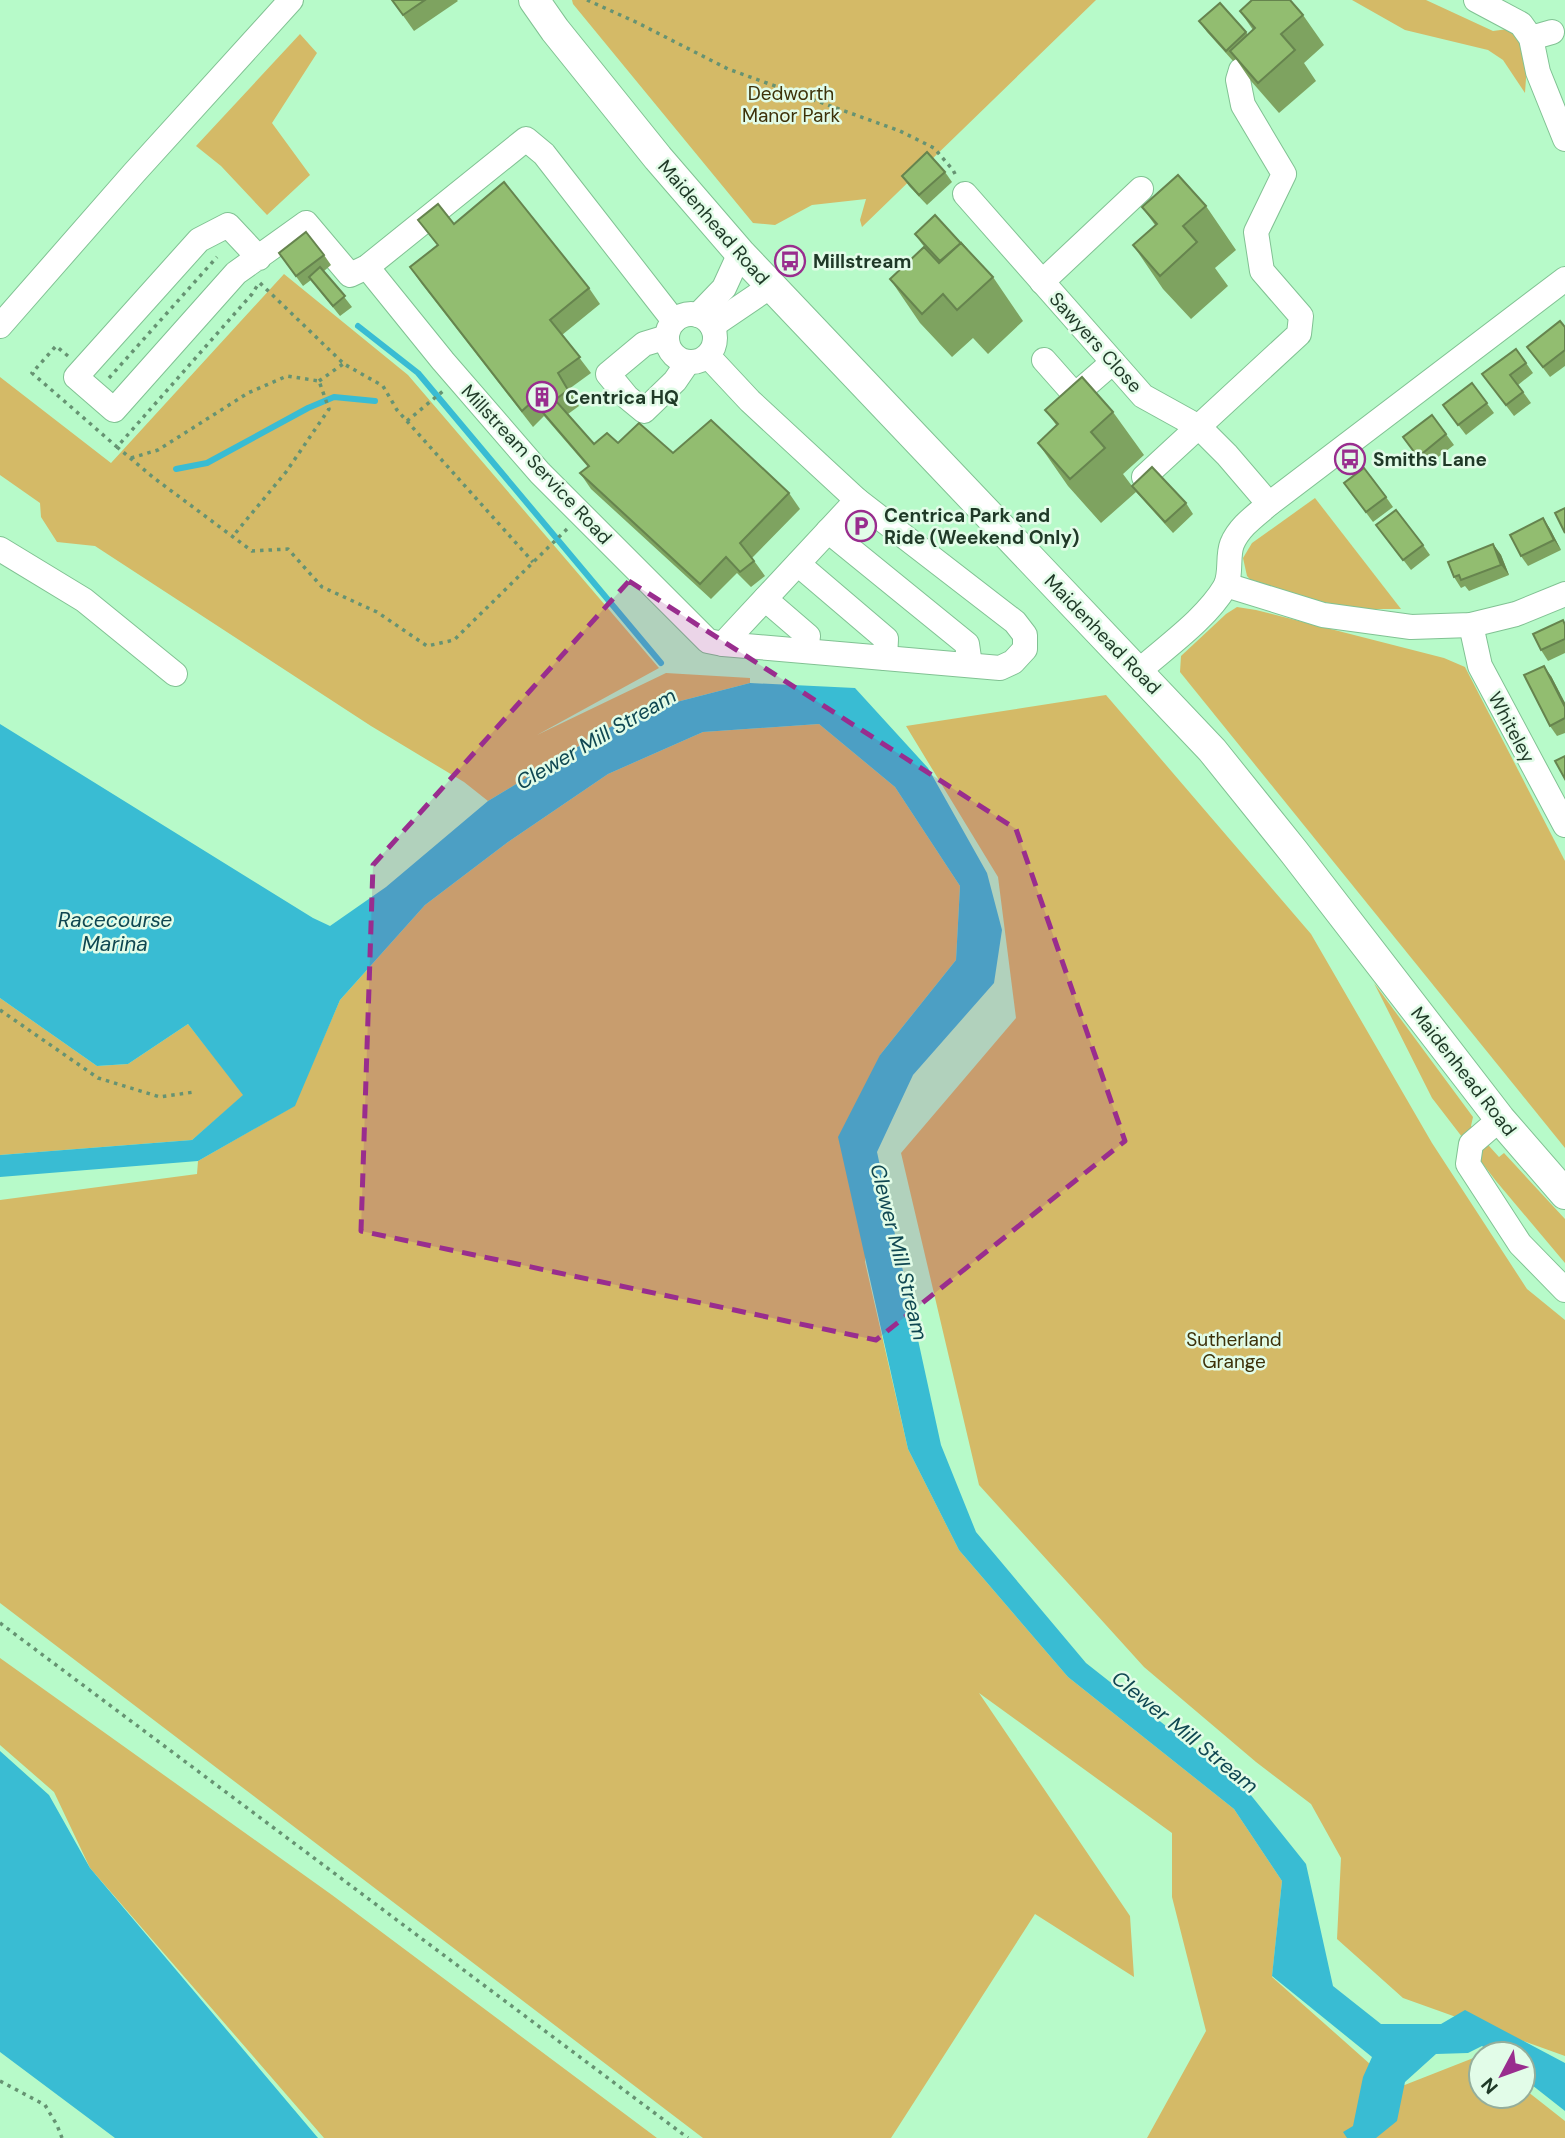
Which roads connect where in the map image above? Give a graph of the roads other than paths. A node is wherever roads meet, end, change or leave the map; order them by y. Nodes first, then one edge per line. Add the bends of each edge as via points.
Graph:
1 (291, 0) edge
2 (534, 0) edge
3 (1476, 0) edge
4 (1241, 70) edge
5 (1565, 139) edge
6 (1141, 189) dead end
7 (965, 194) road end
8 (740, 253) junction
9 (367, 267) junction
10 (259, 270) junction
11 (1565, 279) edge
12 (1042, 282) junction
13 (771, 286) junction
14 (705, 320) junction
15 (0, 326) edge
16 (670, 329) junction
17 (698, 359) junction
18 (1044, 360) dead end
19 (1113, 362) junction
20 (1199, 427) junction
21 (1144, 477) edge
22 (857, 500) junction
23 (1269, 504) junction
24 (828, 531) junction
25 (0, 549) edge
26 (798, 564) junction
27 (1226, 585) junction
28 (1565, 594) edge
29 (765, 599) junction
30 (1471, 625) junction
31 (723, 644) junction
32 (806, 651) junction
33 (884, 658) junction
34 (970, 665) junction
35 (1139, 671) junction
36 (175, 674) dead end
37 (1565, 825) edge
38 (1500, 1119) junction
39 (1565, 1194) edge
40 (1565, 1290) edge

1 - 15 street
2 - 8 main road, Maidenhead Road via 658,158
3 - 5 street via 1541,35 1538,72
4 - 20 street via 1238,80 1243,105 1284,174 1256,232 1262,271 1301,316 1299,334
6 - 12 street
7 - 12 street, Sawyers Close
8 - 13 main road, Maidenhead Road
8 - 14 street
9 - 10 street via 350,275 306,223
9 - 16 street via 526,139 544,154
9 - 31 street, Millstream Service Road via 540,472 695,630 708,641
10 - 10 street via 236,273 114,410 76,377 199,240 228,225
11 - 23 street
12 - 19 street, Sawyers Close
13 - 14 street
13 - 35 main road, Maidenhead Road
14 - 16 street via 686,314
14 - 17 street via 715,340
16 - 17 street via 670,350 675,356
16 - 17 street via 608,374 627,397 644,411
17 - 22 street, Millstream Service Road
18 - 19 street via 1075,395
19 - 20 street, Sawyers Close via 1143,396
20 - 21 street
20 - 23 street, Sawyers Close
22 - 24 street
22 - 34 street, Millstream Service Road via 1016,622 1025,635 1024,649 1013,662 1000,668
23 - 27 street via 1231,545
24 - 26 street
24 - 34 street via 967,644
25 - 36 street via 84,600
26 - 29 street
26 - 33 street via 886,639
27 - 30 street via 1323,615 1411,627
27 - 35 street via 1206,612
28 - 30 street via 1516,614
29 - 31 street
29 - 32 street via 808,636
30 - 37 street, Whiteley via 1480,666
31 - 32 street, Millstream Service Road
32 - 33 street, Millstream Service Road
33 - 34 street, Millstream Service Road
35 - 38 main road, Maidenhead Road via 1221,760
38 - 39 main road, Maidenhead Road
38 - 40 street via 1471,1144 1468,1164 1520,1244

